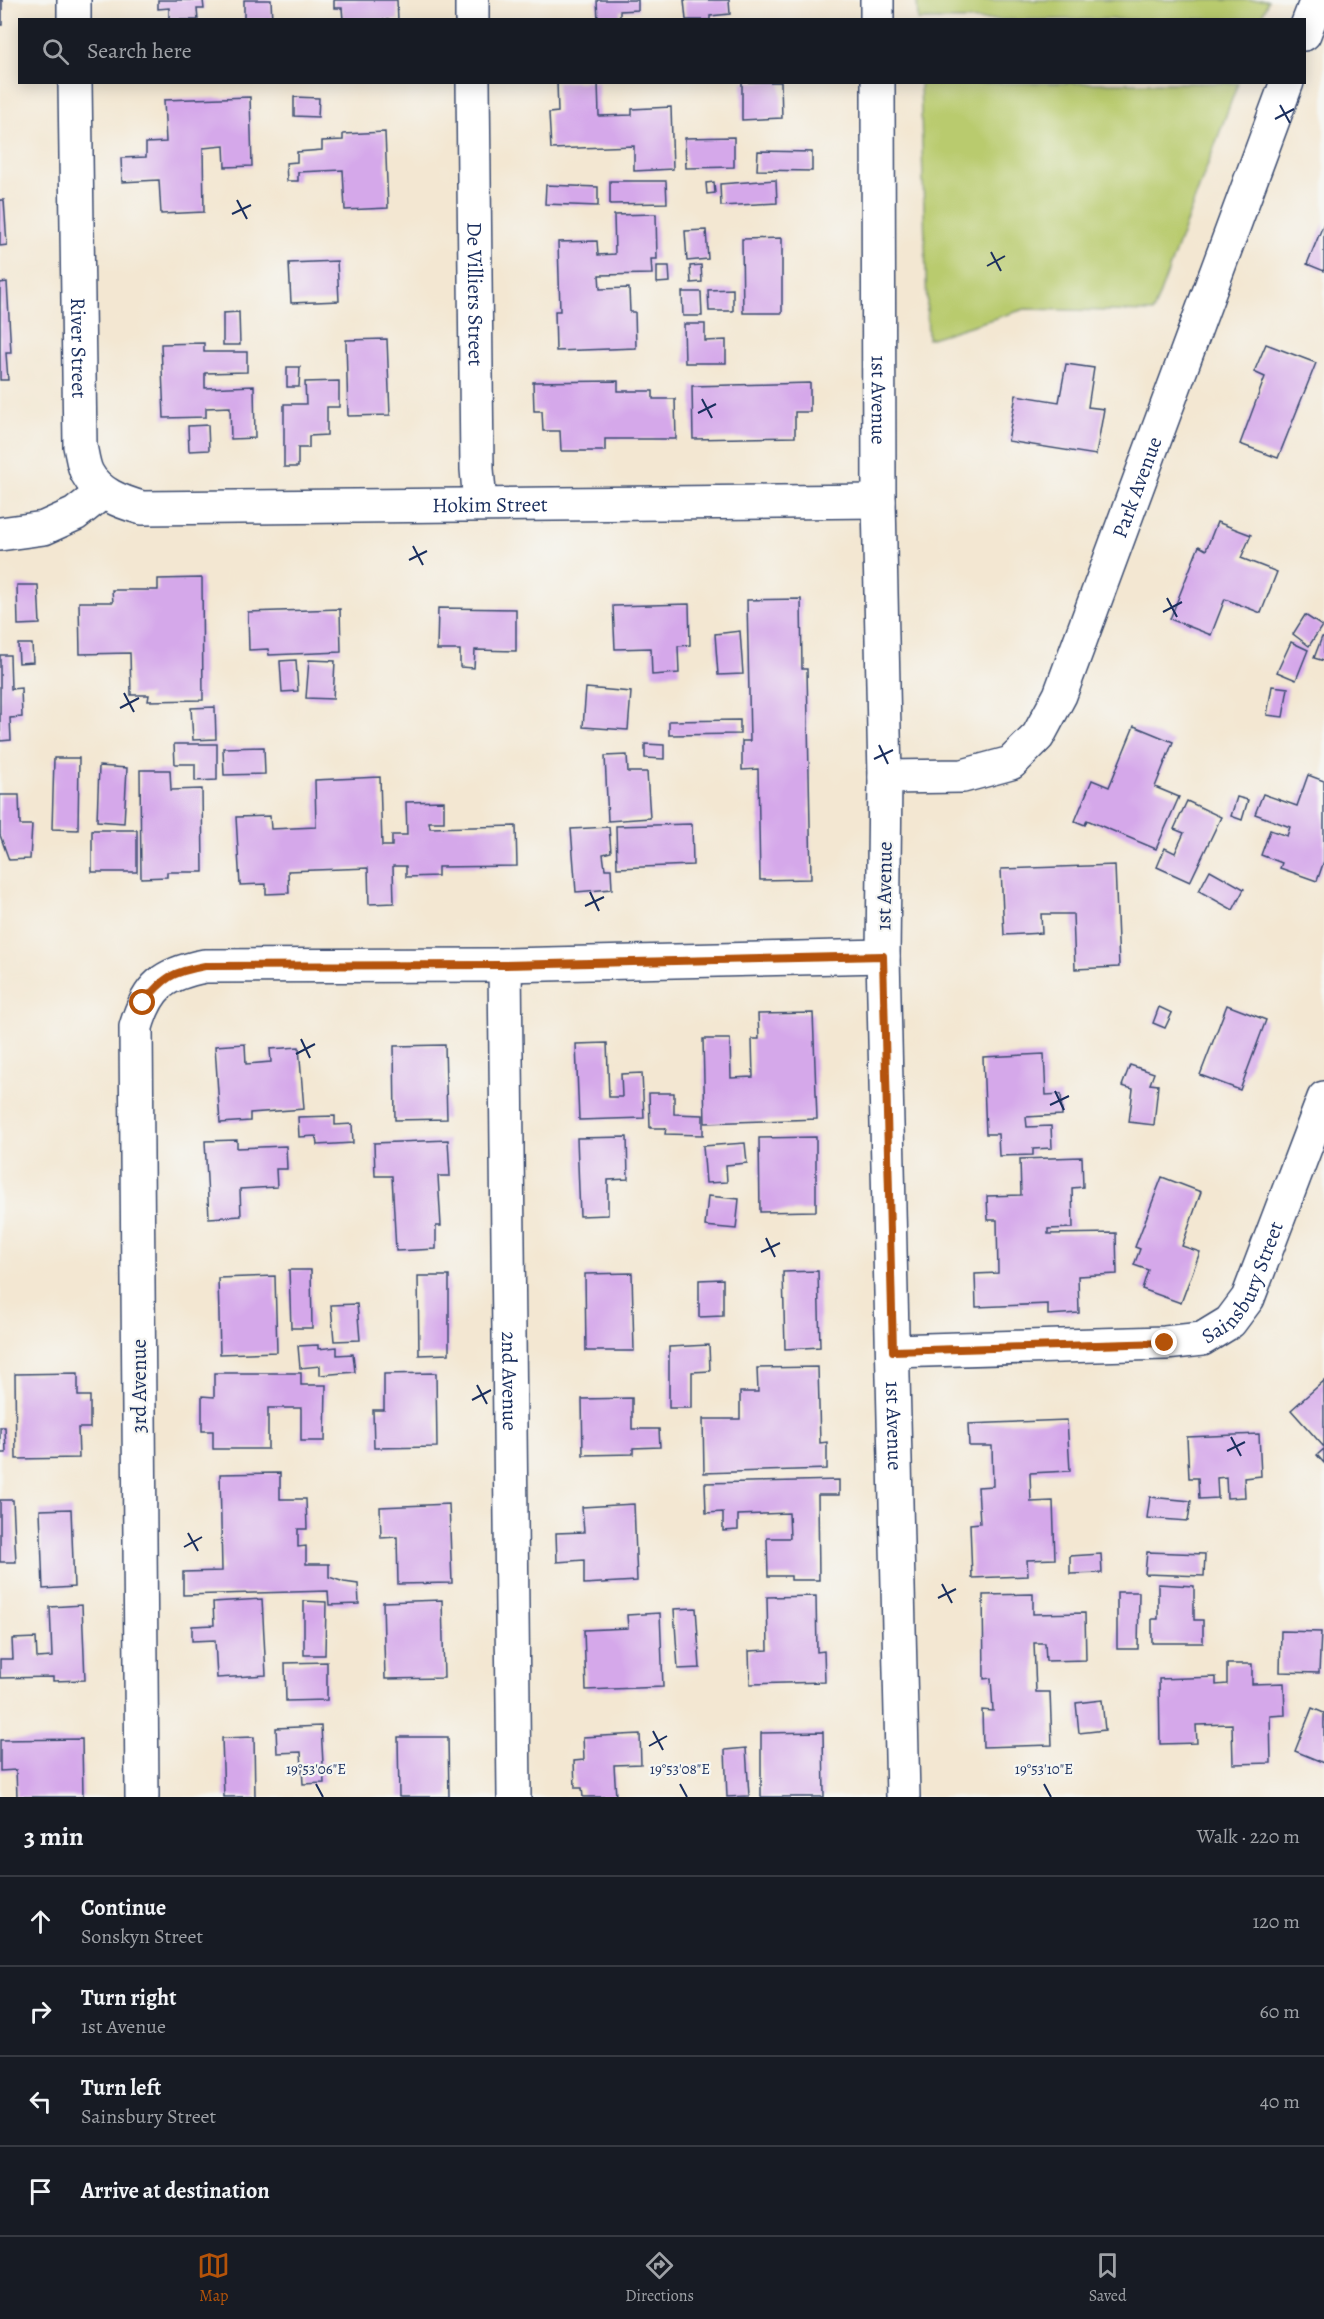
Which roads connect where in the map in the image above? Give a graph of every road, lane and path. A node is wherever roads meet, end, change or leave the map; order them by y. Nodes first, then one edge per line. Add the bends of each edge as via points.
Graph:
1 (74, 0) edge
2 (472, 0) edge
3 (877, 0) edge
4 (1317, 0) edge
5 (74, 18) edge
6 (472, 18) edge
7 (877, 18) edge
8 (1306, 31) edge
9 (75, 84) edge
10 (473, 84) edge
11 (878, 84) edge
12 (1286, 84) edge
13 (103, 492) junction
14 (879, 501) junction
15 (480, 504) junction
16 (0, 534) edge
17 (885, 777) junction
18 (883, 956) junction
19 (505, 965) junction
20 (1324, 1098) edge
21 (893, 1351) junction
22 (142, 1797) edge
23 (514, 1797) edge
24 (903, 1797) edge

1 - 5 street
2 - 6 street
3 - 7 street
4 - 8 street
9 - 13 street, River Street via 80,446 88,474
10 - 15 street, De Villiers Street
11 - 14 street, 1st Avenue
12 - 17 street, Park Avenue via 1050,716 1038,736 1011,763 963,776
13 - 15 street, Hokim Street via 119,502 142,508
13 - 16 street via 75,514 44,528
14 - 15 street, Hokim Street
14 - 17 street, 1st Avenue
17 - 18 street, 1st Avenue
18 - 19 street
18 - 21 street, 1st Avenue
19 - 22 street, 3rd Avenue via 205,966 181,970 160,982 143,1003 136,1027
19 - 23 street, 2nd Avenue
20 - 21 street, Sainsbury Street via 1248,1298 1230,1322 1202,1339
21 - 24 street, 1st Avenue

